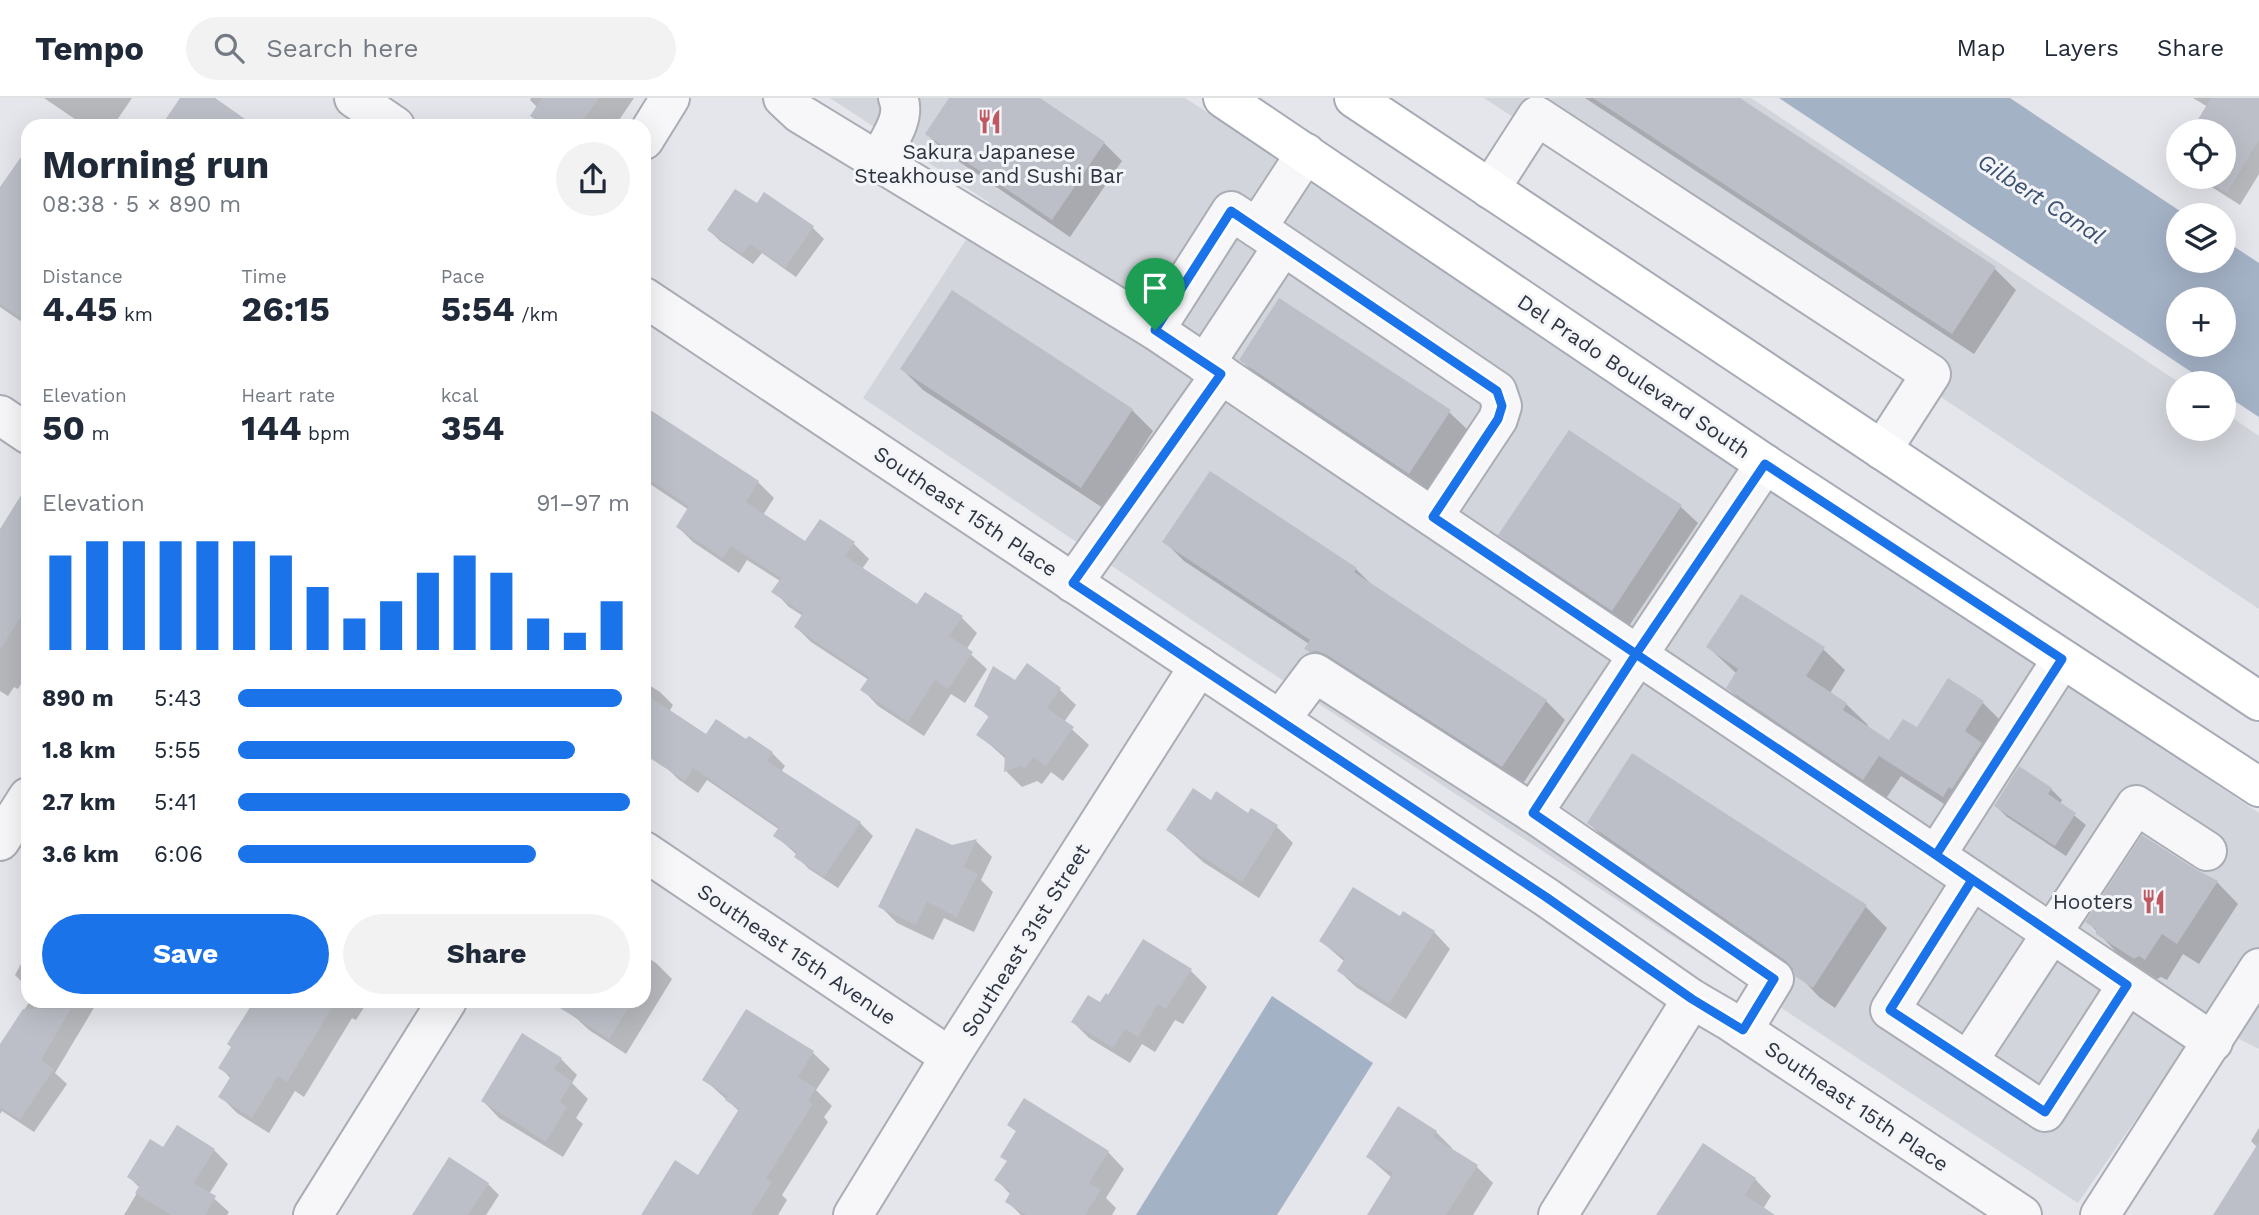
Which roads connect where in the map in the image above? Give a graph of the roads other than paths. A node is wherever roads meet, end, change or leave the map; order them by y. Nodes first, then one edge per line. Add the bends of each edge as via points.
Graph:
1 (354, 98) edge
2 (670, 98) edge
3 (898, 98) edge
4 (1223, 98) edge
5 (1354, 98) edge
6 (797, 103) edge
7 (385, 119) edge
8 (651, 129) edge
9 (1306, 153) junction
10 (878, 161) junction
11 (1490, 189) junction
12 (1270, 237) junction
13 (651, 302) edge
14 (1155, 330) junction
15 (1213, 369) junction
16 (0, 415) edge
17 (21, 429) edge
18 (1882, 450) junction
19 (1765, 464) junction
20 (1433, 517) junction
21 (1073, 583) junction
22 (1636, 654) junction
23 (2062, 659) junction
24 (1199, 666) junction
25 (2259, 701) edge
26 (1280, 720) junction
27 (2259, 787) edge
28 (21, 808) edge
29 (1533, 813) junction
30 (0, 841) edge
31 (2207, 851) dead end
32 (1936, 855) junction
33 (651, 856) edge
34 (1972, 880) junction
35 (2053, 933) junction
36 (2259, 968) edge
37 (2127, 985) junction
38 (1692, 999) junction
39 (443, 1008) edge
40 (1743, 1030) junction
41 (2213, 1042) junction
42 (950, 1057) junction
43 (1968, 1061) junction
44 (313, 1215) edge
45 (853, 1215) edge
46 (1558, 1215) edge
47 (2022, 1215) edge
48 (2100, 1215) edge

1 - 7 street
2 - 8 street
3 - 10 street via 900,117
4 - 9 main road, Del Prado Boulevard South
5 - 11 main road
6 - 10 street
9 - 12 street
9 - 19 main road, Del Prado Boulevard South
10 - 14 street
11 - 18 main road
11 - 18 street via 1537,116 1931,374
12 - 14 street via 1231,211
12 - 15 street
12 - 20 street via 1497,391 1502,406 1498,419
13 - 21 street, Southeast 15th Place
14 - 15 street
15 - 20 street
15 - 21 street
16 - 17 street
18 - 25 main road
19 - 22 street
19 - 23 main road, Del Prado Boulevard South
20 - 22 street
21 - 24 street, Southeast 15th Place
22 - 29 street
22 - 32 street
23 - 27 main road, Del Prado Boulevard South
23 - 32 street
24 - 26 street, Southeast 15th Place
24 - 42 street, Southeast 31st Street
26 - 29 street via 1315,673
26 - 38 street, Southeast 15th Place
28 - 30 street
29 - 40 street via 1774,979
31 - 35 street via 2136,805
32 - 34 street
33 - 42 street, Southeast 15th Avenue
34 - 35 street
34 - 43 street via 1890,1010
35 - 37 street
35 - 43 street
36 - 41 street
37 - 41 street
37 - 43 street via 2045,1112
38 - 40 street, Southeast 15th Place
38 - 46 street
39 - 44 street
40 - 47 street, Southeast 15th Place
41 - 48 street
42 - 45 street, Southeast 31st Street

